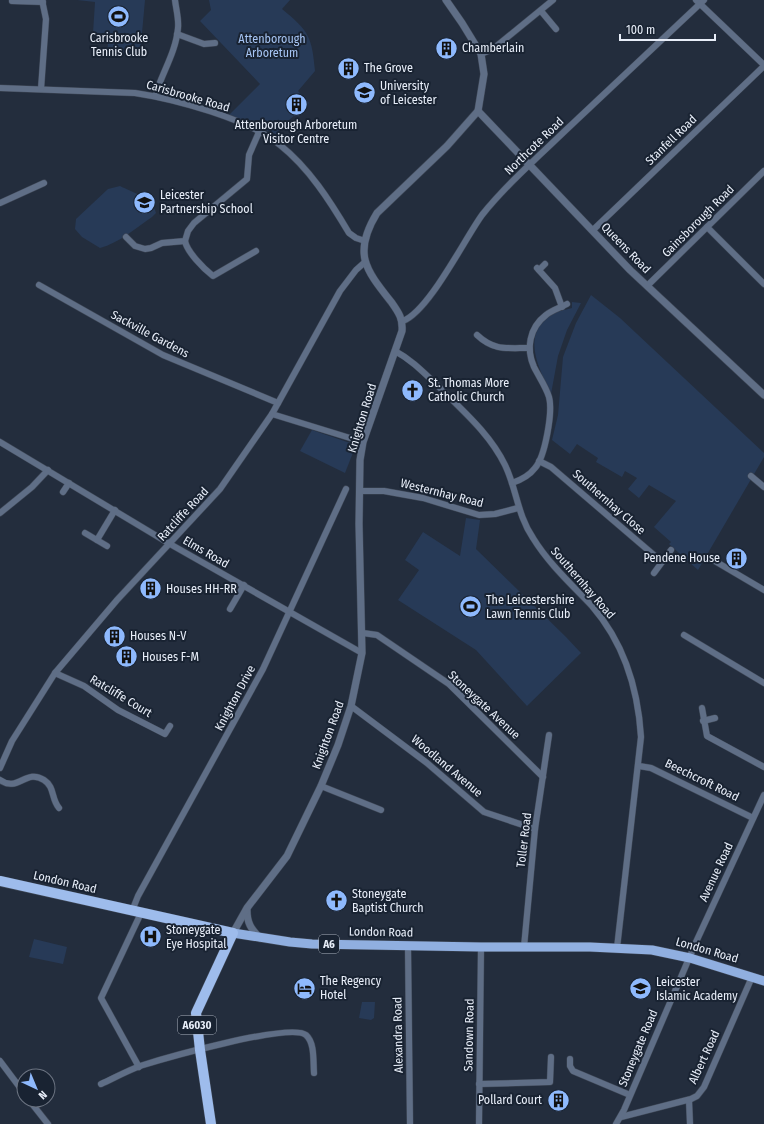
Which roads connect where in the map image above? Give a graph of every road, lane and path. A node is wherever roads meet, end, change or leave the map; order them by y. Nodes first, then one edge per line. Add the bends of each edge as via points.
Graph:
1 (175, 0) edge
2 (446, 0) edge
3 (553, 0) edge
4 (12, 1) edge
5 (43, 1) edge
6 (700, 1) edge
7 (541, 10) junction
8 (556, 30) dead end
9 (176, 34) junction
10 (215, 43) dead end
11 (481, 54) junction
12 (764, 66) edge
13 (0, 88) edge
14 (41, 89) junction
15 (155, 96) junction
16 (478, 111) junction
17 (259, 132) junction
18 (530, 165) junction
19 (764, 171) edge
20 (44, 182) dead end
21 (0, 203) edge
22 (708, 226) junction
23 (593, 230) junction
24 (126, 237) dead end
25 (185, 241) junction
26 (365, 241) junction
27 (256, 251) dead end
28 (365, 262) junction
29 (544, 264) dead end
30 (764, 284) edge
31 (39, 285) dead end
32 (647, 286) junction
33 (403, 321) junction
34 (477, 335) dead end
35 (529, 348) junction
36 (395, 351) junction
37 (764, 395) edge
38 (278, 403) junction
39 (272, 414) junction
40 (0, 442) edge
41 (363, 442) junction
42 (539, 461) junction
43 (48, 470) junction
44 (751, 476) dead end
45 (69, 483) junction
46 (512, 483) junction
47 (764, 487) edge
48 (346, 489) dead end
49 (360, 491) junction
50 (63, 492) dead end
51 (518, 508) junction
52 (115, 510) junction
53 (0, 513) edge
54 (85, 533) dead end
55 (97, 540) junction
56 (170, 544) junction
57 (107, 546) dead end
58 (671, 550) dead end
59 (708, 557) dead end
60 (662, 562) junction
61 (654, 573) dead end
62 (244, 586) junction
63 (764, 590) edge
64 (230, 609) dead end
65 (289, 612) junction
66 (363, 633) junction
67 (684, 635) dead end
68 (362, 653) junction
69 (55, 673) junction
70 (764, 683) edge
71 (351, 706) junction
72 (702, 708) dead end
73 (715, 718) dead end
74 (703, 721) junction
75 (170, 726) dead end
76 (549, 735) dead end
77 (639, 766) junction
78 (764, 767) edge
79 (0, 768) edge
80 (543, 777) junction
81 (0, 780) edge
82 (321, 786) junction
83 (764, 795) edge
84 (59, 808) dead end
85 (381, 810) dead end
86 (754, 818) junction
87 (535, 829) junction
88 (0, 881) edge
89 (247, 908) junction
90 (136, 912) junction
91 (233, 933) junction
92 (260, 938) junction
93 (408, 946) junction
94 (481, 947) junction
95 (524, 947) junction
96 (617, 948) junction
97 (690, 958) junction
98 (752, 977) junction
99 (764, 981) edge
100 (200, 1050) junction
101 (551, 1057) dead end
102 (570, 1059) dead end
103 (0, 1062) edge
104 (139, 1067) junction
105 (314, 1073) dead end
106 (16, 1083) edge
107 (101, 1084) dead end
108 (479, 1084) junction
109 (630, 1095) junction
110 (688, 1100) junction
111 (35, 1108) edge
112 (621, 1117) junction
113 (48, 1124) edge
114 (211, 1124) edge
115 (410, 1124) edge
116 (479, 1124) edge
117 (616, 1124) edge
118 (690, 1124) edge

1 - 9 street via 178,28
2 - 11 street
3 - 7 street
4 - 5 street
5 - 14 street via 46,19
6 - 12 street
6 - 18 street, Northcote Road
7 - 8 street
7 - 11 street via 493,49
9 - 10 street via 204,44
9 - 15 street via 171,56
11 - 16 street via 484,74
12 - 23 street, Stanfell Road
13 - 14 street, Carisbrooke Road
14 - 15 street, Carisbrooke Road
15 - 17 street, Carisbrooke Road via 211,112
16 - 18 street, Queens Road
16 - 26 street via 377,213
17 - 25 street via 249,154 247,180 194,223 188,230
17 - 26 street, Carisbrooke Road via 279,144 296,159 316,182 349,233
18 - 23 street, Queens Road
18 - 33 street, Northcote Road via 487,209 432,292 411,316
19 - 22 street, Gainsborough Road
20 - 21 street
22 - 30 street
22 - 32 street, Gainsborough Road
23 - 32 street, Queens Road
24 - 25 street via 135,246 145,249 162,243
25 - 27 street via 192,254 213,276
26 - 28 street
28 - 33 street via 375,282
28 - 38 street, Ratcliffe Road via 340,292
29 - 35 street via 538,269 555,288 565,305 540,320 533,330
31 - 38 street, Sackville Gardens via 163,355
32 - 37 street, Queens Road
33 - 36 street, Knighton Road
34 - 35 street via 496,347
35 - 42 street via 531,359 550,403 549,422
36 - 41 street, Knighton Road
36 - 46 street, Southernhay Road via 416,365 480,428 497,450
38 - 39 street, Ratcliffe Road
39 - 41 street
39 - 56 street, Ratcliffe Road via 220,489
40 - 43 street, Elms Road
41 - 49 street, Knighton Road
42 - 46 street via 529,474
42 - 60 street, Southernhay Close via 551,467
43 - 45 street, Elms Road
43 - 53 street
44 - 47 street
45 - 50 street
45 - 52 street, Elms Road
46 - 51 street, Southernhay Road
48 - 65 street, Knighton Drive
49 - 51 street, Westernhay Road via 384,491 423,498 478,515
49 - 66 street, Knighton Road via 360,593
51 - 77 street, Southernhay Road via 526,527 546,557 593,608 622,654 630,673 639,711
52 - 55 street
52 - 56 street, Elms Road
54 - 55 street
55 - 57 street
56 - 62 street, Elms Road
56 - 69 street, Ratcliffe Road via 117,600
58 - 60 street
59 - 63 street
60 - 61 street
62 - 64 street
62 - 65 street, Elms Road
65 - 68 street, Elms Road
65 - 90 street, Knighton Drive via 263,669 138,896
66 - 68 street, Knighton Road
66 - 80 street, Stoneygate Avenue via 377,635 449,684
67 - 70 street
68 - 71 street, Knighton Road
69 - 75 street, Ratcliffe Court via 84,686 118,710 165,734
69 - 79 street, Ratcliffe Road via 12,741
71 - 82 street, Knighton Road
71 - 87 street, Woodland Avenue via 408,748 484,812
72 - 74 street
73 - 74 street
74 - 78 street via 707,736
76 - 80 street, Toller Road
77 - 86 street, Beechcroft Road via 651,768
77 - 96 street, Southernhay Road
80 - 87 street, Toller Road
81 - 84 street via 6,785 31,776 45,780
82 - 85 street
82 - 89 street, Knighton Road via 287,856
83 - 86 street, Avenue Road
86 - 97 street, Avenue Road
87 - 95 street, Toller Road
88 - 90 highway, London Road / A6
89 - 91 street, Knighton Road
89 - 92 street via 248,922
90 - 91 highway, London Road / A6
90 - 104 street, Knighton Drive via 101,998
91 - 92 main road, London Road / A6
91 - 100 highway, A6030 via 196,1013
92 - 93 main road, London Road / A6 via 305,943
93 - 94 main road, London Road / A6
93 - 115 street, Alexandra Road
94 - 95 main road, London Road / A6
94 - 108 street, Sandown Road
95 - 96 main road, London Road / A6
96 - 97 main road, London Road / A6 via 652,950
97 - 98 main road, London Road / A6
97 - 109 street, Stoneygate Road
98 - 99 main road, London Road / A6
98 - 110 street, Albert Road via 704,1087 697,1096
100 - 104 street
100 - 105 street via 275,1033 297,1032 306,1035 311,1042
100 - 114 highway, A6030
101 - 108 street via 550,1082
102 - 109 street via 573,1071
103 - 106 street
104 - 107 street
108 - 116 street, Sandown Road
109 - 112 street, Stoneygate Road
110 - 112 street, Albert Road
110 - 118 street
111 - 113 street
112 - 117 street, Stoneygate Road

